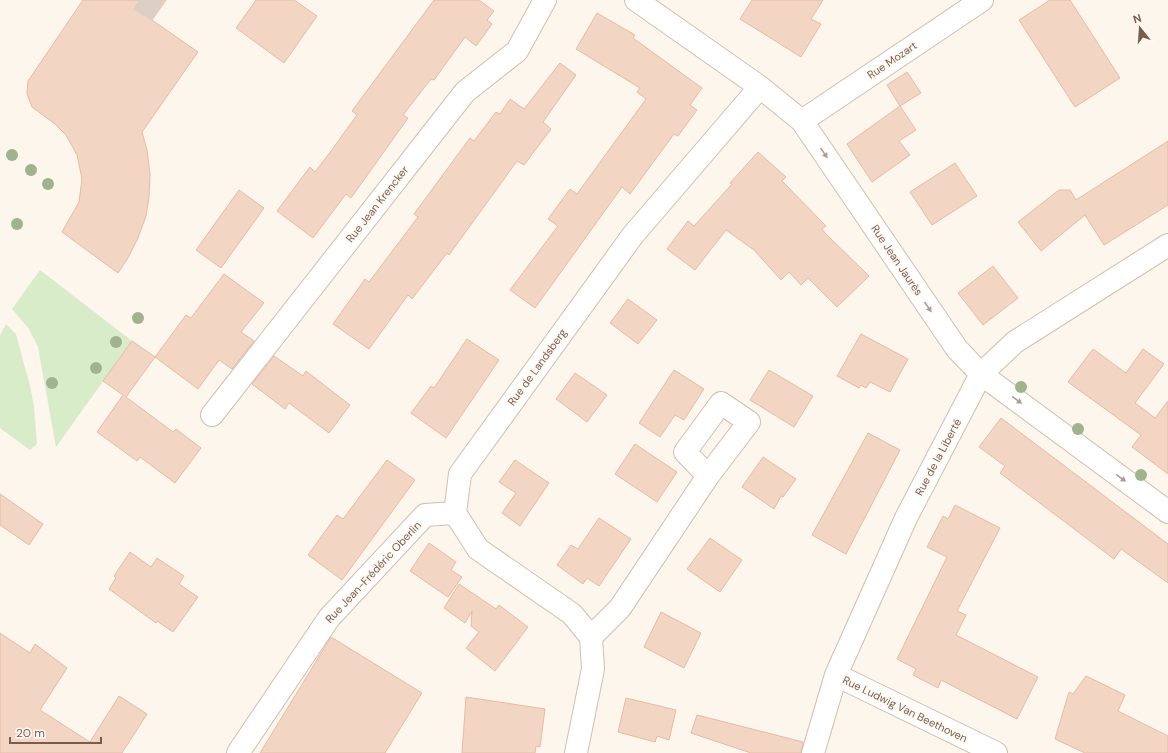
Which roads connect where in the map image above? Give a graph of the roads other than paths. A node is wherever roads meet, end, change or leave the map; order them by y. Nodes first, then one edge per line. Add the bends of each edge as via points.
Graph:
1 (545, 0) edge
2 (636, 0) edge
3 (982, 0) edge
4 (760, 87) junction
5 (802, 120) junction
6 (1168, 245) edge
7 (981, 374) junction
8 (212, 415) dead end
9 (708, 476) dead end
10 (1168, 512) edge
11 (454, 513) junction
12 (591, 637) junction
13 (836, 675) junction
14 (238, 753) edge
15 (576, 753) edge
16 (813, 753) edge
17 (996, 753) edge

1 - 8 street, Rue Jean Krencker via 517,51 465,92
2 - 4 street, Rue Jean Jaurès
3 - 5 street, Rue Mozart
4 - 5 street, Rue Jean Jaurès
4 - 11 street, Rue de Landsberg via 633,235 460,474
5 -> 7 street, Rue Jean Jaurès via 957,349
6 - 7 street, Rue de la Liberté via 1015,342
7 -> 10 street, Rue Jean Jaurès
7 - 13 street, Rue de la Liberté via 906,518
9 - 12 street via 620,608
11 - 12 street via 478,549 572,614
11 - 14 street, Rue Jean-Frédéric Oberlin via 425,515 329,618
12 - 15 street via 593,669
13 - 16 street, Rue de la Liberté
13 - 17 street, Rue Ludwig Van Beethoven

